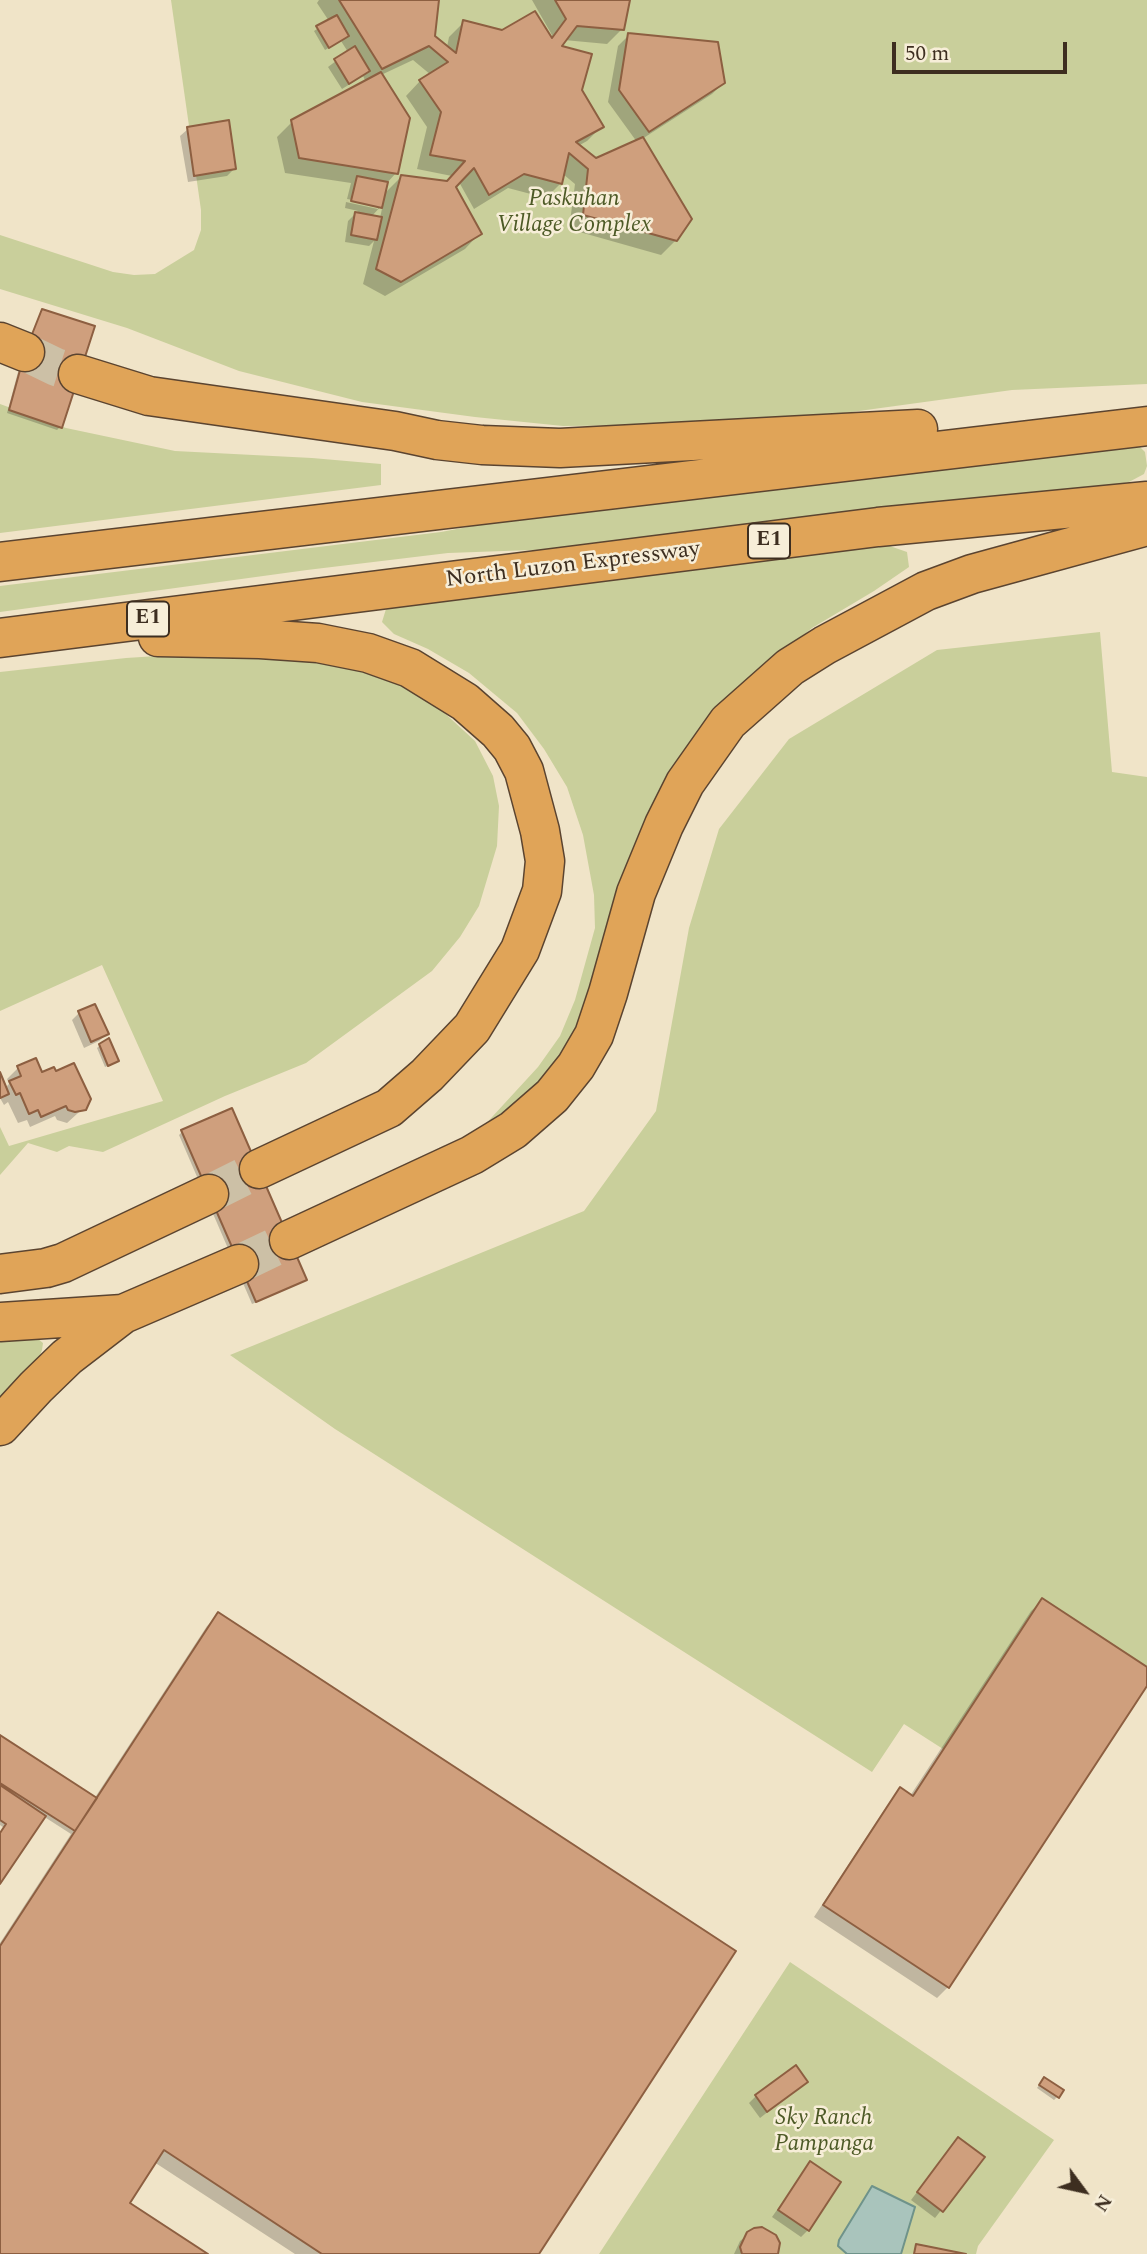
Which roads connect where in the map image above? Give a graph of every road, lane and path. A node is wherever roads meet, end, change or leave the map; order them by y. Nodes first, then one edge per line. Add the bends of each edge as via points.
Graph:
1 (78, 374) tunnel mouth
2 (1147, 419) edge
3 (1147, 426) edge
4 (1147, 501) edge
5 (1147, 526) edge
6 (0, 562) edge
7 (1, 638) edge
8 (259, 1170) tunnel mouth
9 (209, 1194) tunnel mouth
10 (289, 1240) tunnel mouth
11 (239, 1265) tunnel mouth
12 (9, 1269) edge
13 (123, 1314) junction
14 (0, 1322) edge
15 (0, 1426) edge

1 - 2 highway via 149,396 482,445 560,448
3 - 6 highway
4 - 7 highway, North Luzon Expressway / E1 via 877,527
5 - 10 highway via 997,566 926,591 790,667 728,722 685,783 636,893 594,1035 552,1096 513,1130 472,1154
7 - 8 highway via 260,639 344,648 391,660 449,690 482,715 519,758 540,831 545,861 542,891 520,950 472,1028 389,1108
9 - 12 highway via 63,1263
11 - 13 highway
13 - 14 highway
13 - 15 highway via 68,1357

